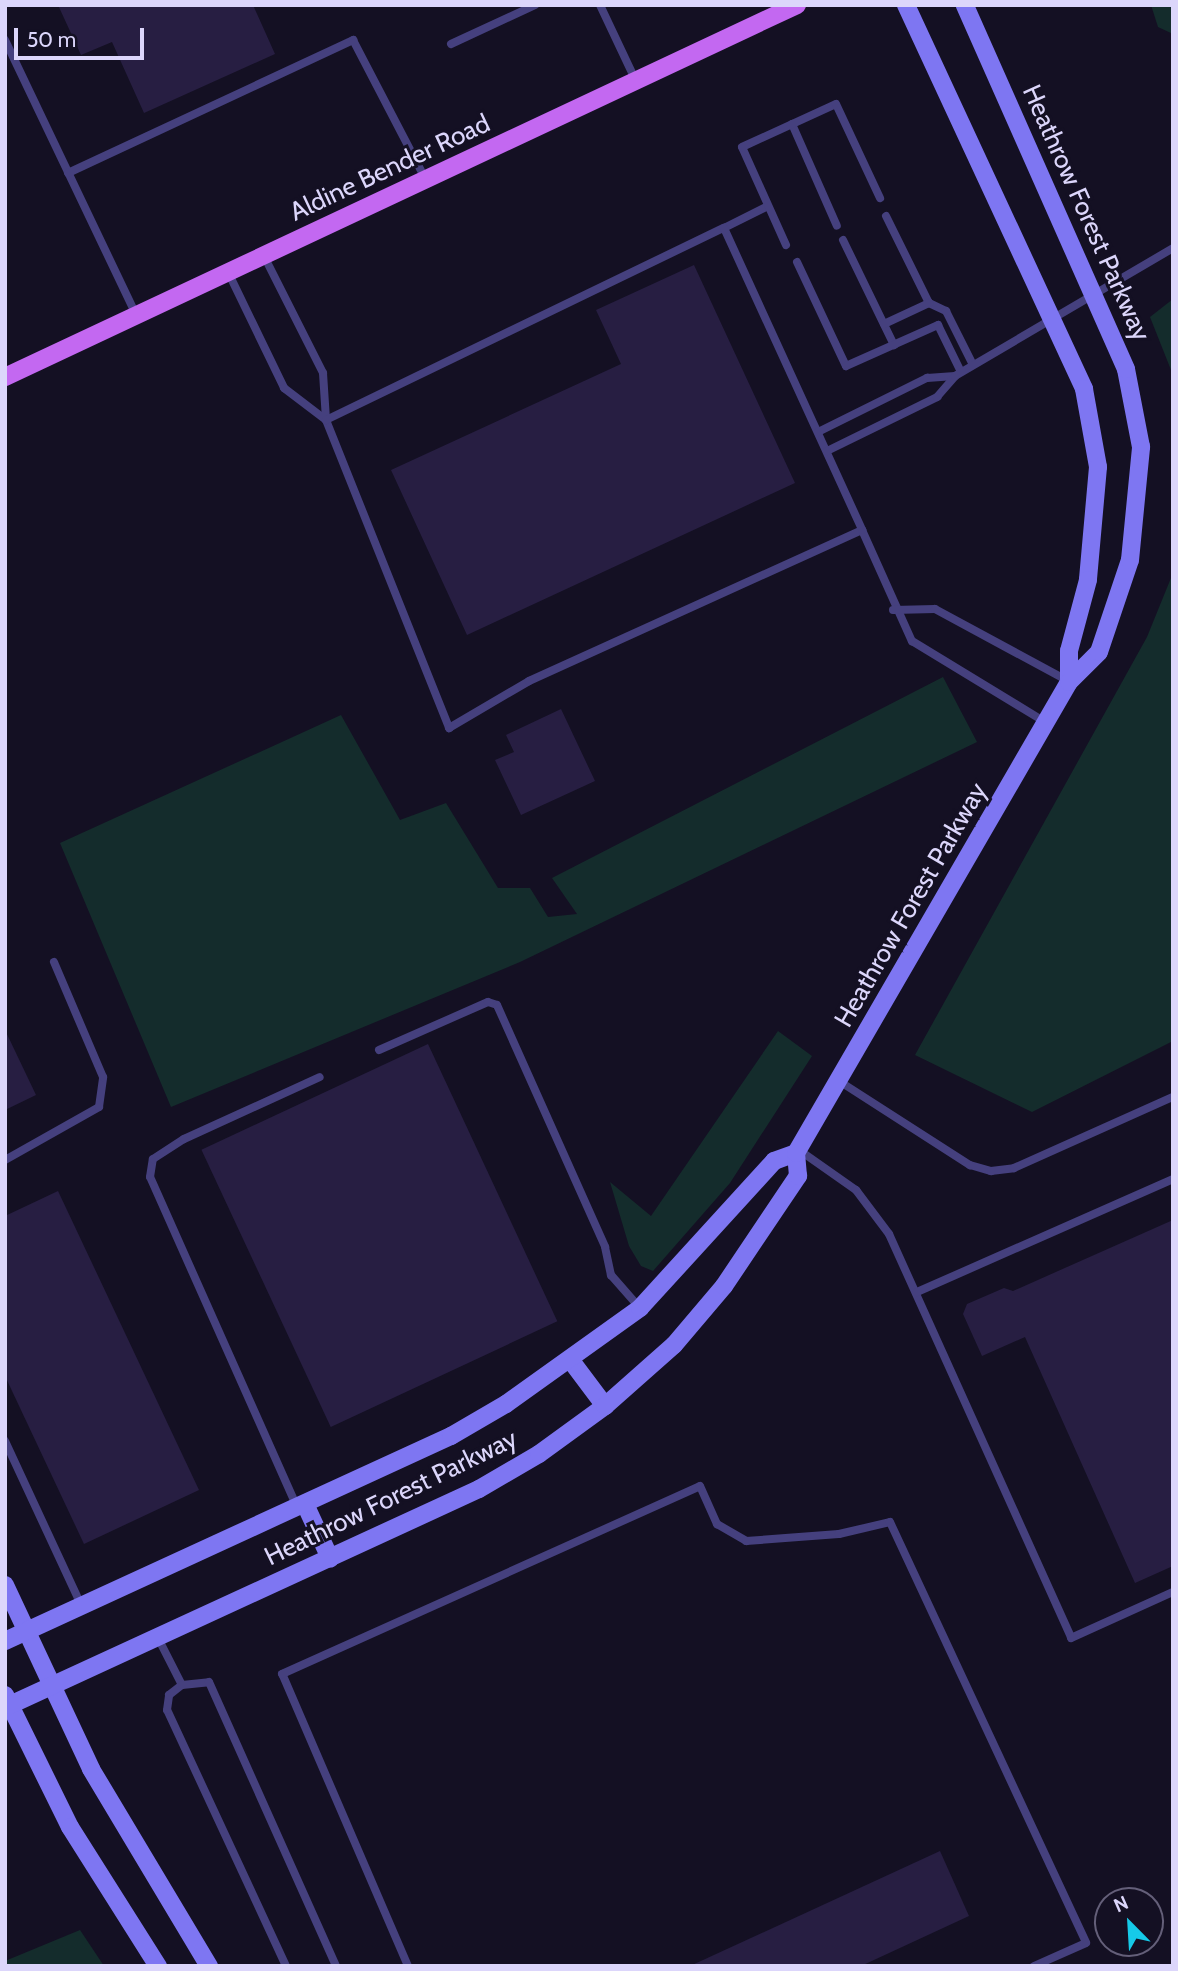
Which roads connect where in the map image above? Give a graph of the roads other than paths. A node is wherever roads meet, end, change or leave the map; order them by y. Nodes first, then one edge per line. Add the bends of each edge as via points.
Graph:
1 (535, 5) edge
2 (600, 5) edge
3 (797, 5) edge
4 (906, 5) edge
5 (965, 5) edge
6 (5, 40) edge
7 (451, 44) dead end
8 (636, 81) junction
9 (792, 124) junction
10 (68, 173) junction
11 (426, 180) junction
12 (880, 198) dead end
13 (768, 206) junction
14 (886, 216) dead end
15 (836, 226) dead end
16 (724, 228) junction
17 (844, 240) dead end
18 (786, 245) dead end
19 (1173, 248) edge
20 (264, 256) junction
21 (797, 262) dead end
22 (229, 274) junction
23 (1095, 296) junction
24 (929, 303) junction
25 (136, 316) junction
26 (1054, 317) junction
27 (884, 324) junction
28 (894, 345) junction
29 (973, 365) junction
30 (958, 374) junction
31 (5, 377) edge
32 (326, 420) junction
33 (818, 432) junction
34 (827, 451) junction
35 (862, 530) junction
36 (893, 610) junction
37 (1069, 682) junction
38 (1048, 724) junction
39 (54, 962) dead end
40 (379, 1050) dead end
41 (320, 1077) dead end
42 (838, 1080) junction
43 (1173, 1097) edge
44 (798, 1151) junction
45 (5, 1160) edge
46 (1173, 1179) edge
47 (917, 1292) junction
48 (640, 1308) junction
49 (572, 1362) junction
50 (605, 1406) junction
51 (5, 1441) edge
52 (301, 1505) junction
53 (330, 1558) junction
54 (5, 1585) edge
55 (1173, 1592) edge
56 (81, 1605) junction
57 (27, 1631) junction
58 (157, 1636) junction
59 (5, 1641) edge
60 (53, 1685) junction
61 (181, 1685) junction
62 (8, 1700) edge
63 (158, 1966) edge
64 (209, 1966) edge
65 (286, 1966) edge
66 (335, 1966) edge
67 (408, 1966) edge
68 (1034, 1966) edge

1 - 7 lane
2 - 8 lane
3 - 8 main road, Aldine Bender Road
4 - 26 street, Heathrow Forest Parkway
5 - 23 street, Heathrow Forest Parkway
6 - 10 lane
8 - 11 main road, Aldine Bender Road
9 - 12 lane via 836,104
9 - 13 lane via 742,147
9 - 15 lane
10 - 11 lane via 353,40
10 - 25 lane
11 - 20 main road, Aldine Bender Road
13 - 16 lane
13 - 18 lane
14 - 24 lane
16 - 32 lane
16 - 33 lane
17 - 27 lane
19 - 23 lane
20 - 22 main road, Aldine Bender Road
20 - 32 lane via 323,373
21 - 28 lane via 846,366
22 - 25 main road, Aldine Bender Road
22 - 32 lane via 284,388
23 - 26 lane
23 - 37 street, Heathrow Forest Parkway via 1126,369 1141,447 1130,560 1099,652
24 - 27 lane
24 - 29 lane via 946,311
25 - 31 main road, Aldine Bender Road
26 - 29 lane
26 - 37 street, Heathrow Forest Parkway via 1084,389 1098,467 1088,580 1069,651
27 - 28 lane
28 - 30 lane via 938,325
29 - 30 lane
30 - 33 lane via 927,379
30 - 34 lane via 936,397
32 - 35 lane via 449,728 529,681
33 - 34 lane
34 - 35 lane
35 - 36 lane
36 - 37 lane via 935,609
36 - 38 lane via 912,642
37 - 38 street, Heathrow Forest Parkway
38 - 42 street, Heathrow Forest Parkway
39 - 45 lane via 103,1077 99,1107
40 - 48 lane via 488,1002 497,1004 605,1247 611,1275
41 - 52 lane via 184,1139 153,1159 150,1177
42 - 43 lane via 970,1164 991,1171 1014,1168
42 - 44 street, Heathrow Forest Parkway
44 - 47 lane via 846,1181 875,1210
44 - 48 street, Heathrow Forest Parkway via 774,1161
44 - 50 street, Heathrow Forest Parkway via 798,1176 724,1286 674,1345
46 - 47 lane
47 - 55 lane via 1071,1638
48 - 49 street, Heathrow Forest Parkway
49 - 50 street
49 - 52 street, Heathrow Forest Parkway via 451,1436
50 - 53 street, Heathrow Forest Parkway via 479,1489
51 - 56 lane
52 - 53 street
52 - 56 street, Heathrow Forest Parkway
53 - 58 street, Heathrow Forest Parkway
54 - 57 street
56 - 57 street, Heathrow Forest Parkway
57 - 59 street, Heathrow Forest Parkway
57 - 60 street
58 - 60 street, Heathrow Forest Parkway
58 - 61 lane
60 - 62 street, Heathrow Forest Parkway
60 - 64 street via 91,1769
61 - 65 lane via 169,1695 167,1710
61 - 66 lane via 209,1682
62 - 63 street via 70,1827
67 - 68 lane via 282,1674 701,1486 717,1524 746,1541 839,1534 890,1522 1086,1943

